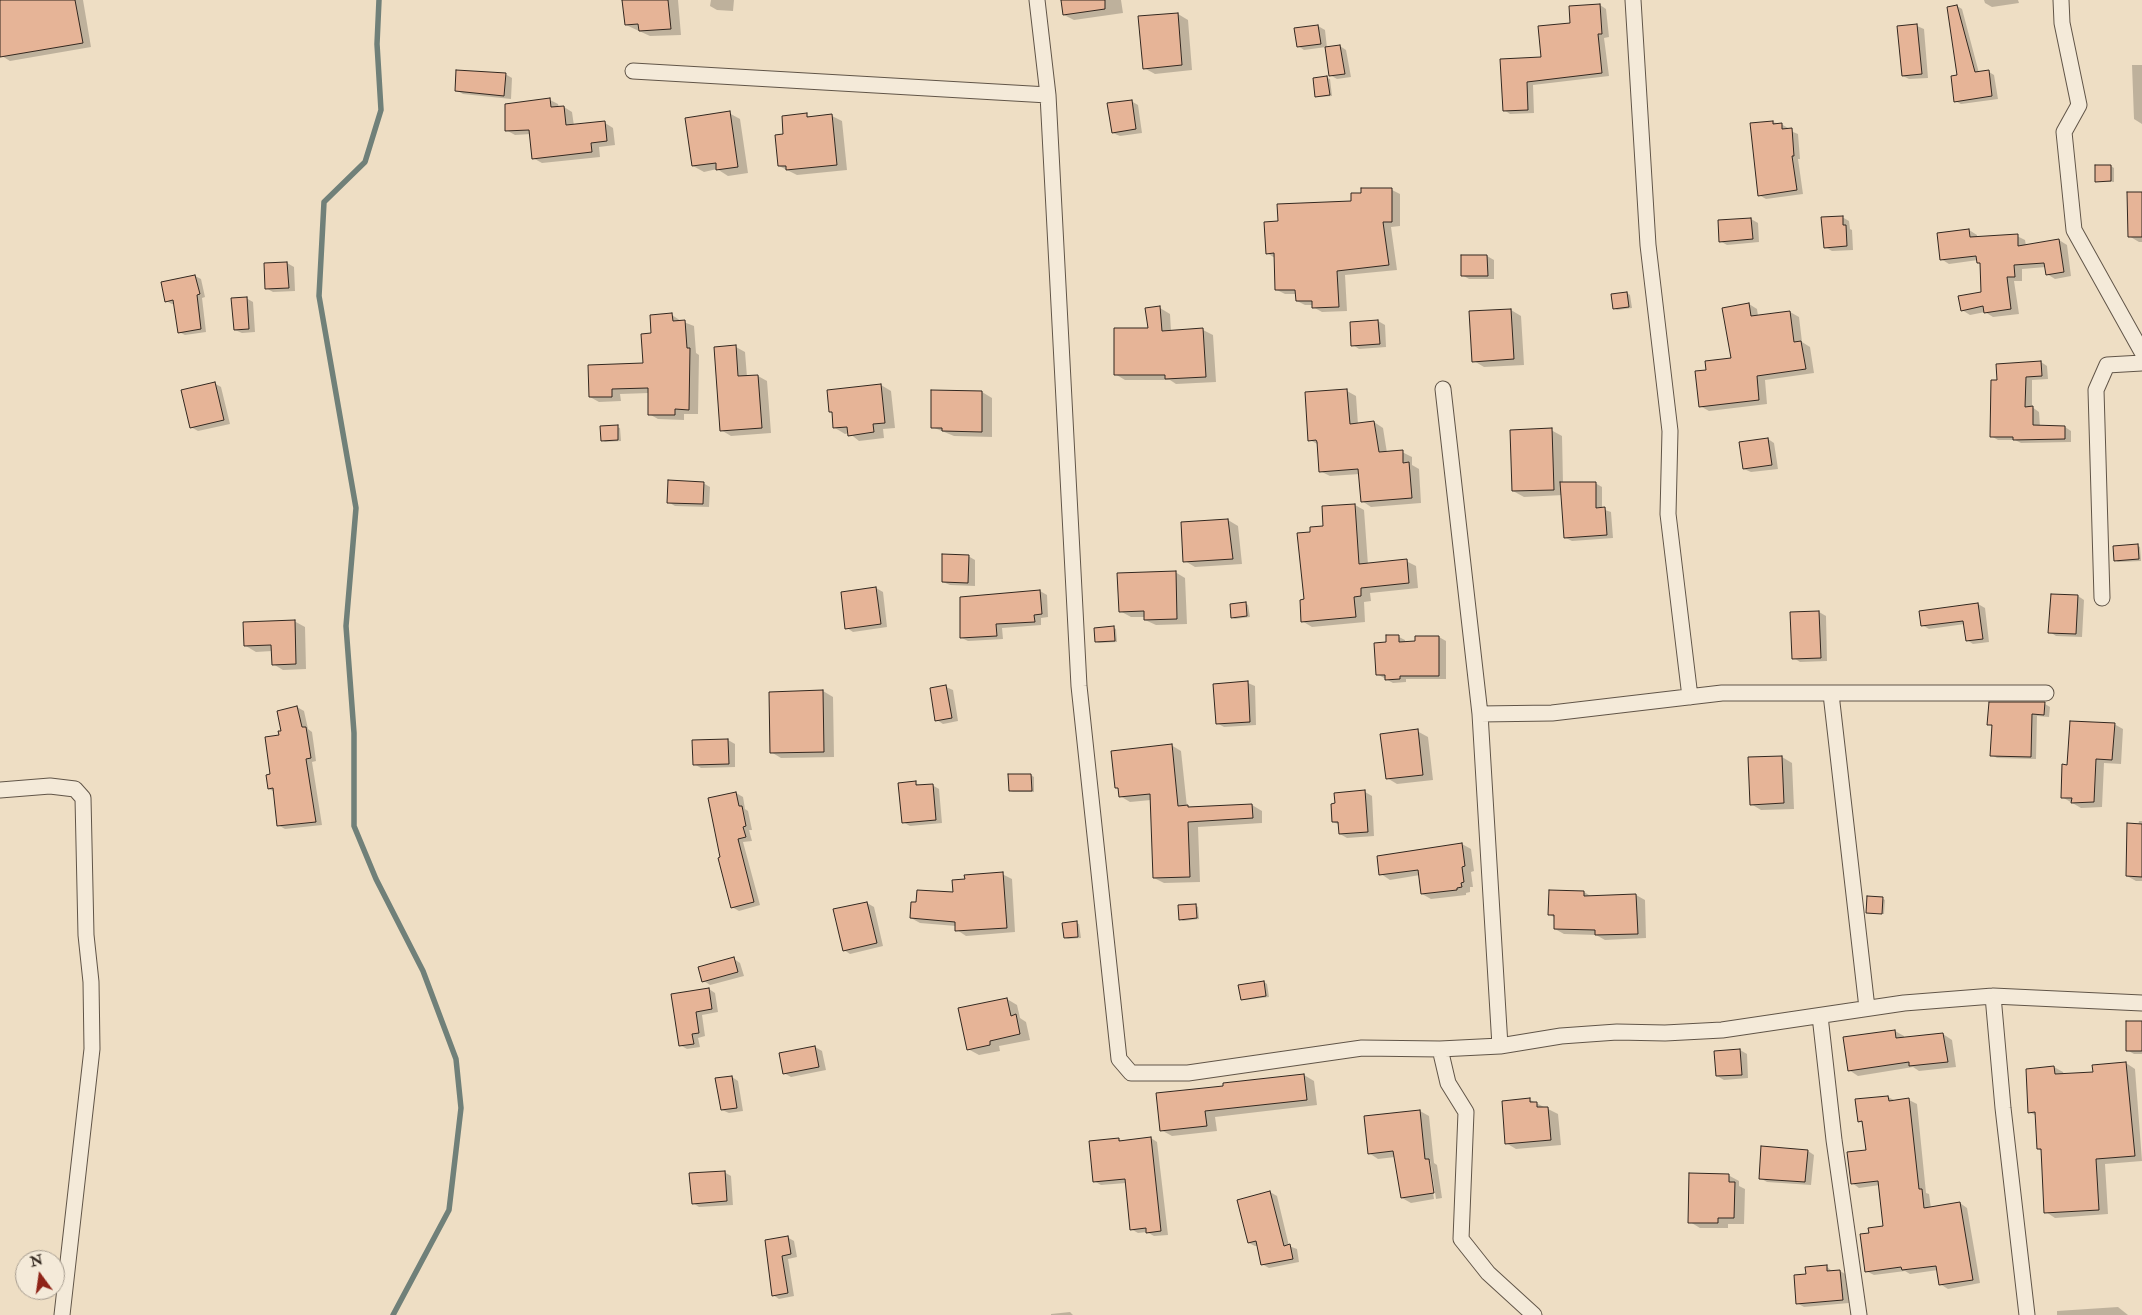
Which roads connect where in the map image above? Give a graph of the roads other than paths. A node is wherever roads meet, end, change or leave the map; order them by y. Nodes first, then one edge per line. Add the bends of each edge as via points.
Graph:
1 (1037, 0) edge
2 (1633, 0) edge
3 (2062, 0) edge
4 (633, 71) dead end
5 (1048, 95) junction
6 (2142, 352) edge
7 (2142, 363) edge
8 (1442, 389) dead end
9 (2102, 598) dead end
10 (2046, 693) dead end
11 (1831, 694) junction
12 (1690, 697) junction
13 (1480, 714) junction
14 (0, 790) edge
15 (1993, 996) junction
16 (2142, 1003) edge
17 (1867, 1008) junction
18 (1820, 1016) junction
19 (1500, 1046) junction
20 (1440, 1049) junction
21 (62, 1315) edge
22 (1534, 1315) edge
23 (1859, 1315) edge
24 (2027, 1315) edge

1 - 5 street
2 - 12 street via 1648,246 1670,432 1668,514
3 - 6 street via 2062,23 2079,105 2064,132 2074,230
4 - 5 street
5 - 20 street via 1079,686 1119,1059 1131,1073 1188,1073 1362,1048
7 - 9 street via 2107,365 2096,390
8 - 13 street
10 - 11 street
11 - 12 street via 1722,693
11 - 17 street
12 - 13 street via 1552,713
13 - 19 street
14 - 21 street via 50,786 75,789 83,798 92,1049
15 - 16 street
15 - 17 street
15 - 24 street
17 - 18 street
18 - 19 street via 1722,1030 1562,1036
18 - 23 street
19 - 20 street
20 - 22 street via 1448,1083 1466,1112 1461,1238 1488,1273

